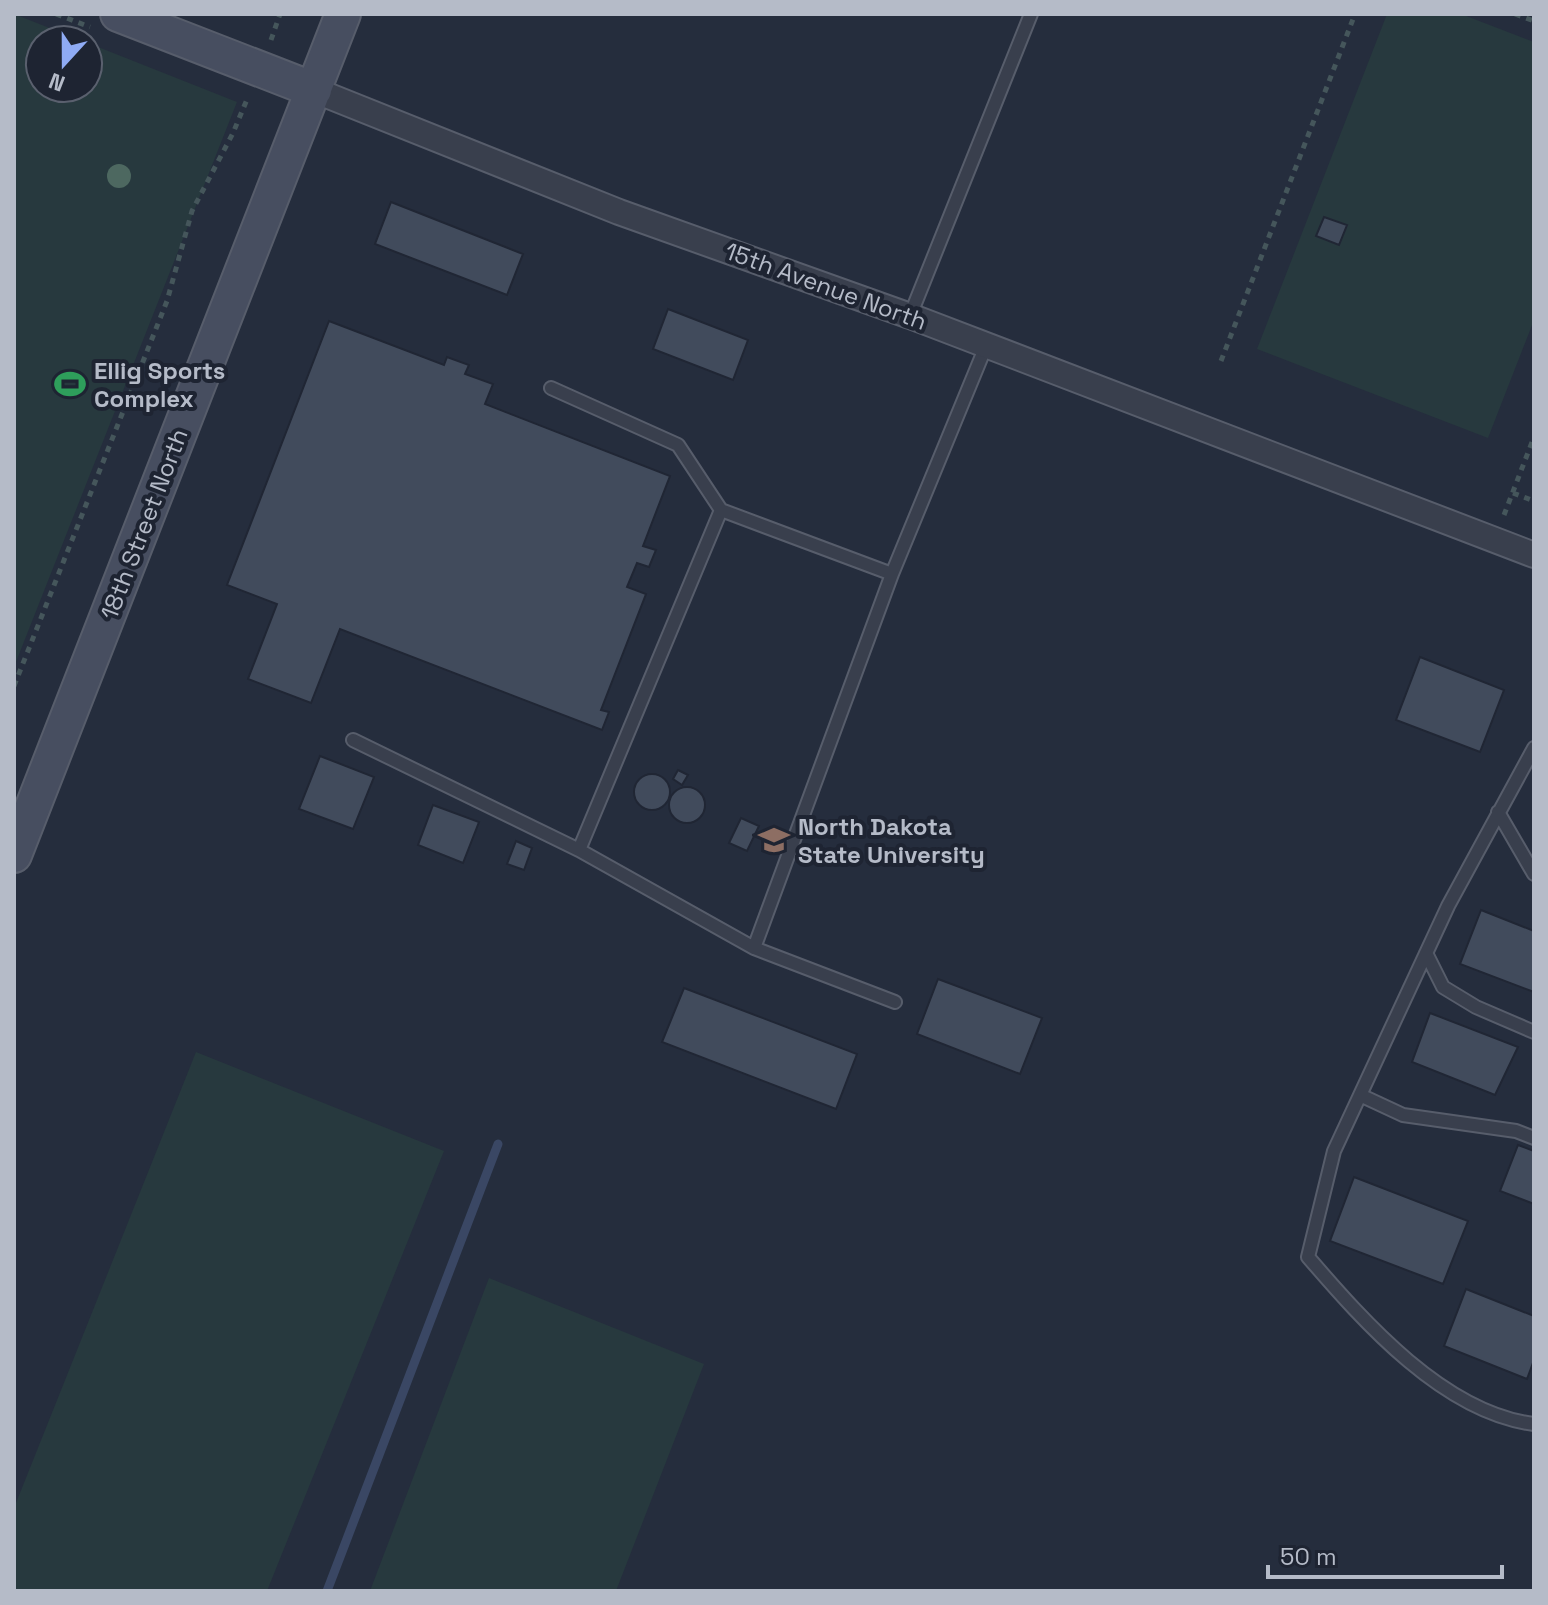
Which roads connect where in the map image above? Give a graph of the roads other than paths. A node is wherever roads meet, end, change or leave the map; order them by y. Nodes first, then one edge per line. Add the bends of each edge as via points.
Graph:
1 (118, 14) edge
2 (343, 14) edge
3 (1031, 14) edge
4 (314, 90) junction
5 (910, 316) junction
6 (986, 346) junction
7 (551, 388) dead end
8 (721, 510) junction
9 (1534, 555) edge
10 (892, 574) junction
11 (353, 740) dead end
12 (1534, 748) edge
13 (1498, 812) junction
14 (579, 850) junction
15 (14, 855) edge
16 (1534, 874) edge
17 (754, 948) junction
18 (1426, 953) junction
19 (895, 1002) dead end
20 (1534, 1032) edge
21 (1360, 1095) junction
22 (1534, 1138) edge
23 (1534, 1424) edge

1 - 4 street, 15th Avenue North
2 - 4 street, 18th Street North
3 - 5 lane
4 - 5 street, 15th Avenue North via 619,212
4 - 15 street, 18th Street North
5 - 6 street, 15th Avenue North
6 - 9 street, 15th Avenue North
6 - 10 lane
7 - 8 lane via 678,445
8 - 10 lane
8 - 14 lane
10 - 17 lane
11 - 14 lane
12 - 13 lane
13 - 16 lane
13 - 18 lane
14 - 17 lane
17 - 19 lane
18 - 20 lane via 1443,987
18 - 21 lane
21 - 22 lane via 1403,1115
21 - 23 lane via 1334,1151 1308,1257 1358,1316 1450,1394 1515,1422

